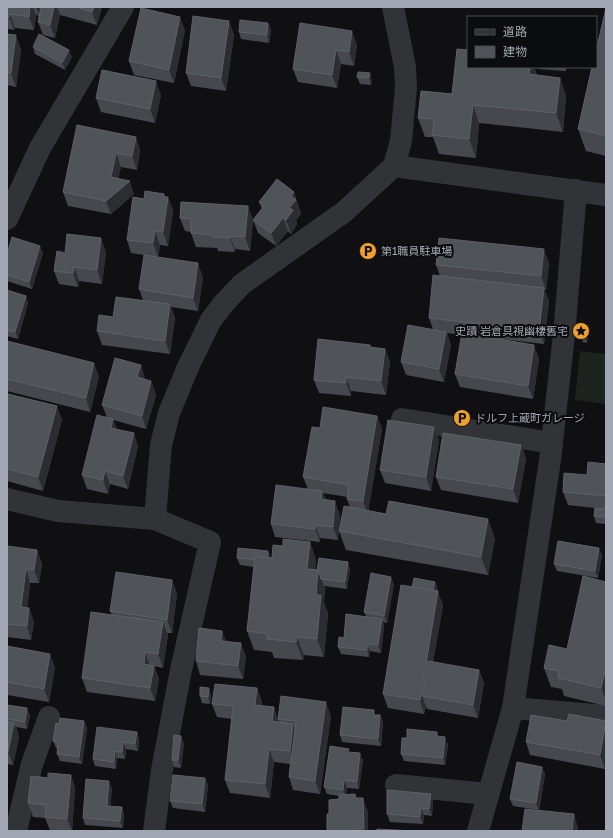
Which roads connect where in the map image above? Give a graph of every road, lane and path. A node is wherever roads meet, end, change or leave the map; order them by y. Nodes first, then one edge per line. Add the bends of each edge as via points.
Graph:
1 (123, 7) edge
2 (393, 7) edge
3 (394, 166) junction
4 (576, 190) junction
5 (606, 195) edge
6 (7, 219) edge
7 (402, 419) dead end
8 (552, 443) junction
9 (7, 499) edge
10 (155, 519) junction
11 (513, 708) junction
12 (606, 716) edge
13 (49, 717) dead end
14 (396, 785) dead end
15 (488, 794) junction
16 (16, 831) edge
17 (154, 831) edge
18 (478, 831) edge

1 - 6 street via 40,148
2 - 3 street via 405,68 406,87 401,141
3 - 4 street
3 - 10 street via 344,212 242,284 211,320 169,413 161,445
4 - 5 street
4 - 8 street
7 - 8 street
8 - 11 street
9 - 10 street via 58,511
10 - 17 street via 210,542 181,670 162,770
11 - 12 street
11 - 15 street
13 - 16 street via 32,764
14 - 15 street
15 - 18 street

